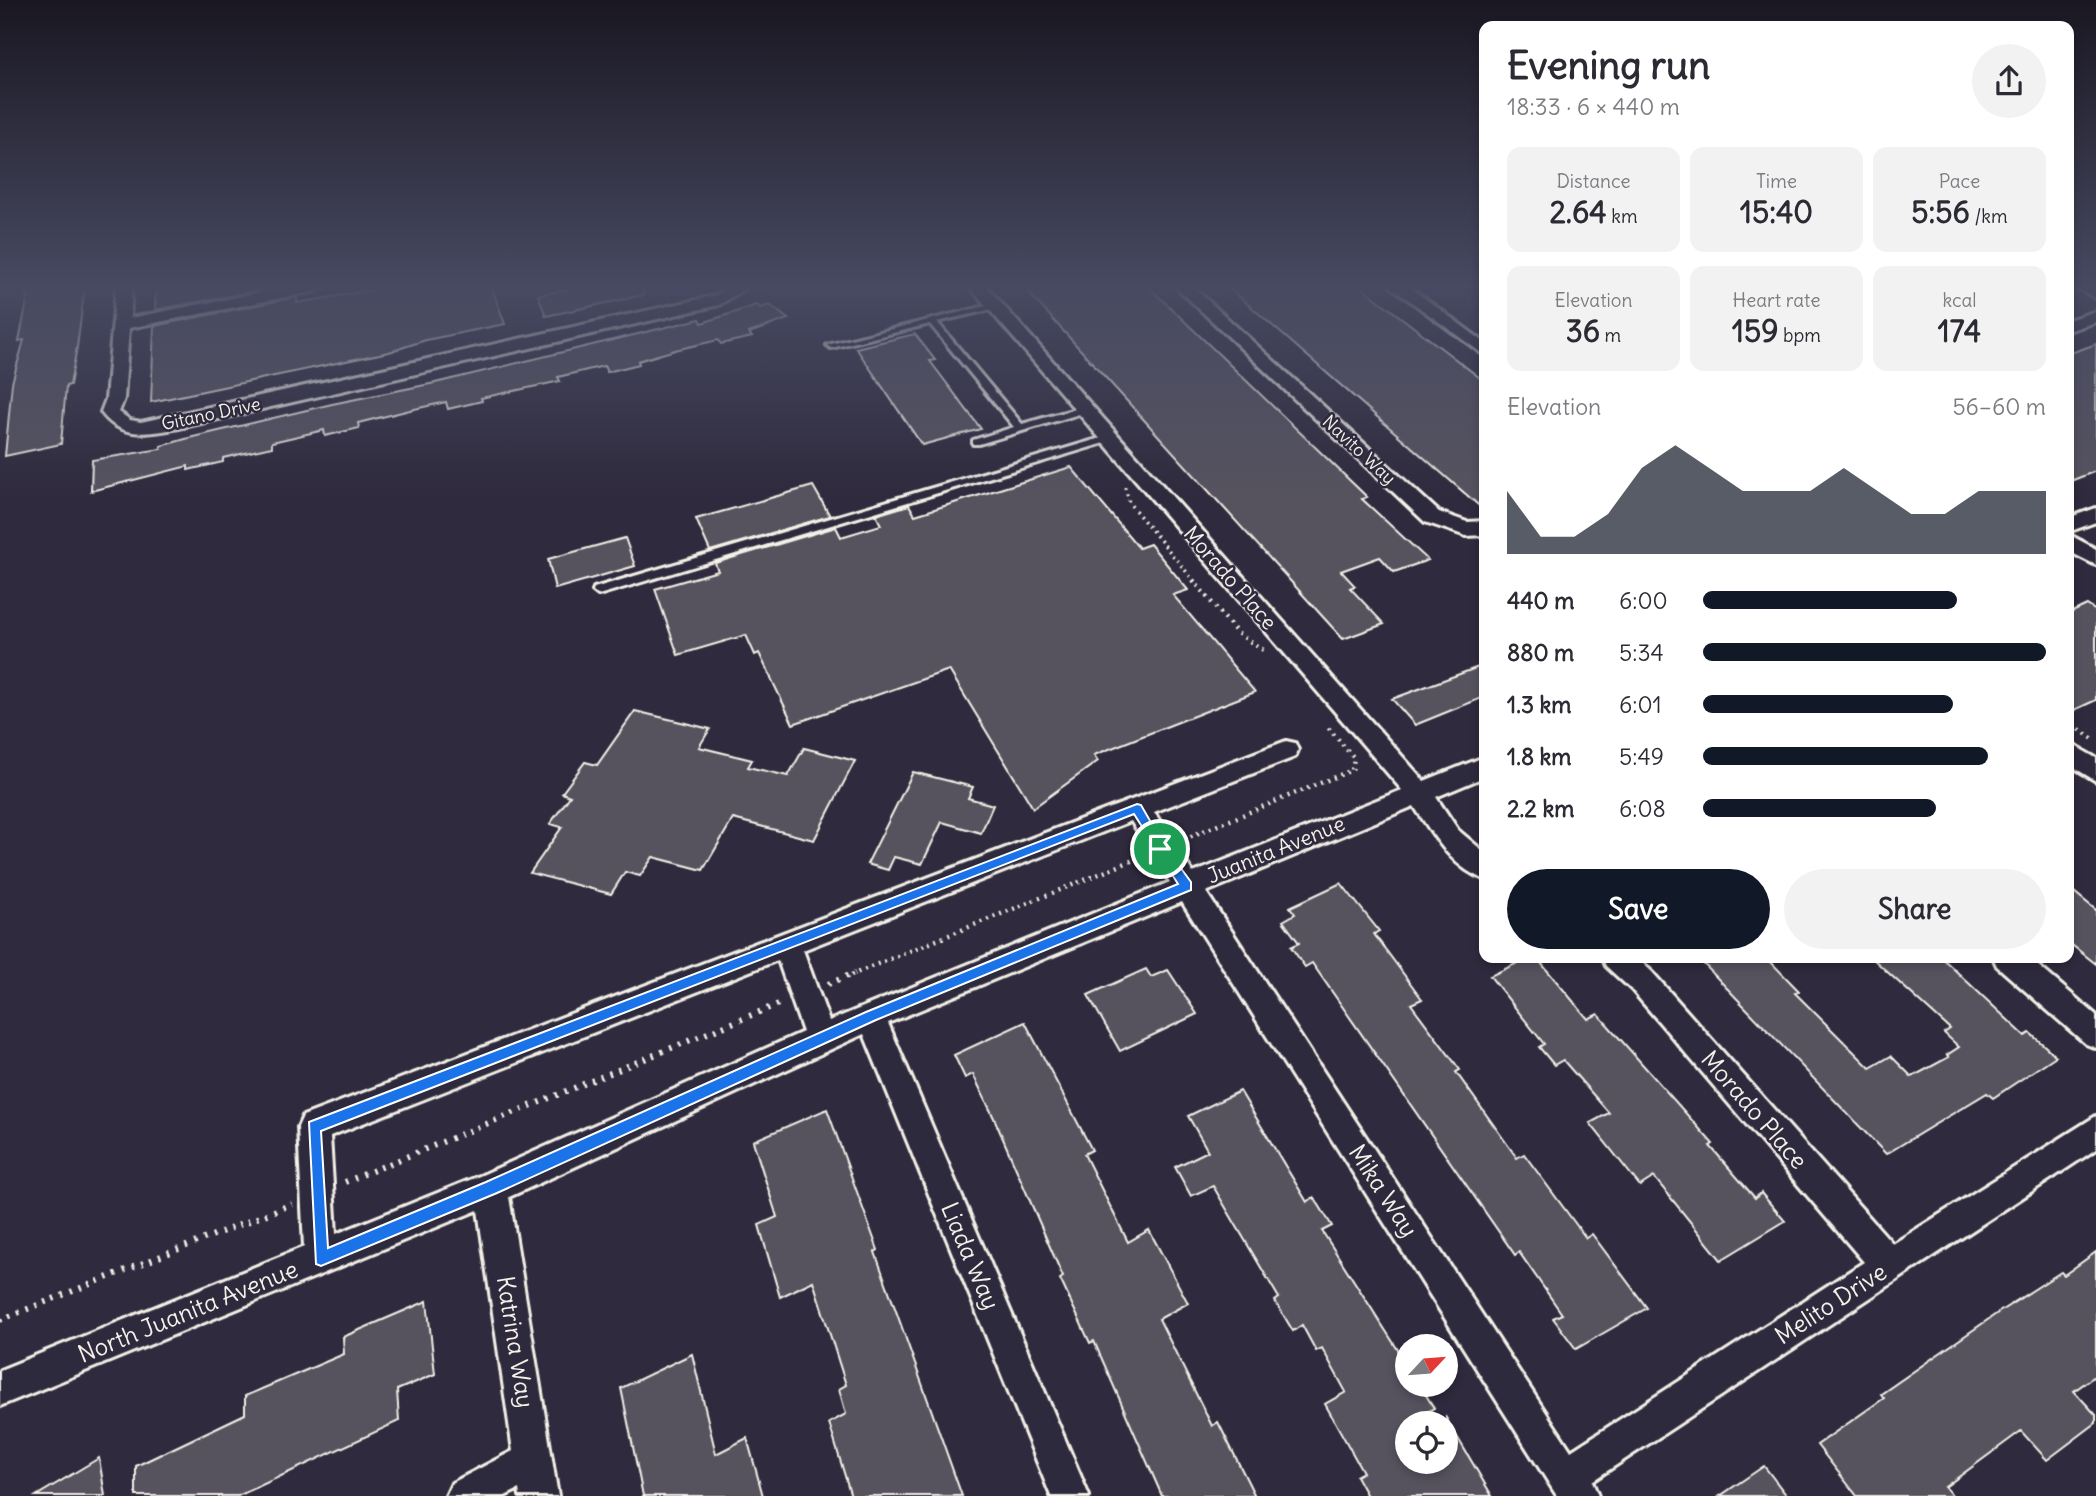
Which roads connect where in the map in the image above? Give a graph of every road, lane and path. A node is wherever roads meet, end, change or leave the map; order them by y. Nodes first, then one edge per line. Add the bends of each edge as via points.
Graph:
1 (119, 356) edge
2 (472, 356) edge
3 (961, 356) edge
4 (1037, 356) edge
5 (1258, 356) edge
6 (1083, 410) junction
7 (1020, 428) junction
8 (1108, 439) junction
9 (976, 442) dead end
10 (1124, 482) dead end
11 (2096, 514) edge
12 (2074, 523) edge
13 (1479, 528) edge
14 (2074, 545) edge
15 (2096, 558) edge
16 (598, 590) dead end
17 (1266, 652) dead end
18 (1318, 716) dead end
19 (2074, 725) edge
20 (2096, 741) edge
21 (1286, 750) dead end
22 (2074, 755) edge
23 (1479, 769) edge
24 (2096, 771) edge
25 (1418, 791) junction
26 (1137, 808) junction
27 (1160, 849) junction
28 (1479, 865) edge
29 (1187, 886) junction
30 (787, 944) junction
31 (1622, 963) edge
32 (2014, 963) edge
33 (803, 993) junction
34 (871, 1016) junction
35 (2096, 1034) edge
36 (821, 1040) junction
37 (2096, 1131) edge
38 (491, 1188) junction
39 (317, 1194) junction
40 (321, 1259) junction
41 (1890, 1266) junction
42 (0, 1321) edge
43 (0, 1388) edge
44 (537, 1479) edge
45 (1572, 1486) edge
46 (465, 1496) edge
47 (1070, 1496) edge

1 - 2 street, Gitano Drive via 110,412 115,421 129,428 179,422
3 - 7 lane
4 - 6 street, Morado Place
5 - 13 street, Navito Way via 1420,506 1445,523
6 - 7 lane
6 - 8 street, Morado Place
7 - 9 lane
8 - 16 lane
8 - 25 street, Morado Place
10 - 17 path via 1129,503 1237,633
11 - 12 street
14 - 15 street
18 - 27 path via 1354,758 1352,770
19 - 20 path
21 - 26 street
22 - 24 street
23 - 25 street, Juanita Avenue
25 - 28 street, Morado Place via 1449,838
25 - 29 street, Juanita Avenue
26 - 27 street, Mika Way
26 - 30 street
27 - 29 street, Mika Way
27 - 33 path
29 - 34 street, Juanita Avenue
29 - 45 street, Mika Way
30 - 33 street
30 - 39 street via 314,1127
31 - 41 street, Morado Place
32 - 35 street
33 - 36 street
33 - 39 path
34 - 36 street, Juanita Avenue
34 - 47 street, Liada Way
36 - 38 street, Juanita Avenue
37 - 41 street, Melito Drive
38 - 40 street, North Juanita Avenue
38 - 44 street, Katrina Way
39 - 40 street
39 - 42 path
40 - 43 street, North Juanita Avenue
41 - 45 street, Melito Drive
44 - 46 street

